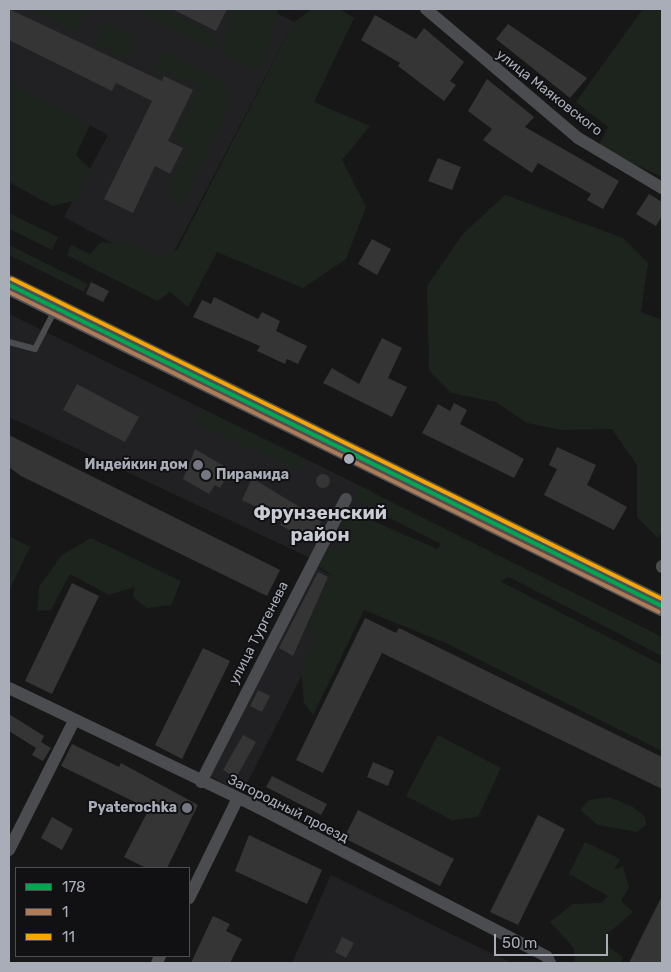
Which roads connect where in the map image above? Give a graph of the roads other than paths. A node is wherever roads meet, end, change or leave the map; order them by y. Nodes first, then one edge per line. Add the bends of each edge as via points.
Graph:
1 (426, 9) edge
2 (662, 188) edge
3 (9, 285) edge
4 (56, 309) junction
5 (9, 342) edge
6 (346, 499) dead end
7 (662, 606) edge
8 (9, 688) edge
9 (74, 721) junction
10 (201, 782) junction
11 (238, 800) junction
12 (9, 850) edge
13 (190, 896) edge
14 (550, 963) edge

1 - 2 street, улица Маяковского via 578,138
3 - 4 main road
4 - 5 lane via 35,349
4 - 7 main road
6 - 10 street, улица Тургенева
8 - 9 street, Загородный проезд
9 - 10 street, Загородный проезд
9 - 12 street
10 - 11 street, Загородный проезд
11 - 13 street
11 - 14 street, Загородный проезд via 547,957

